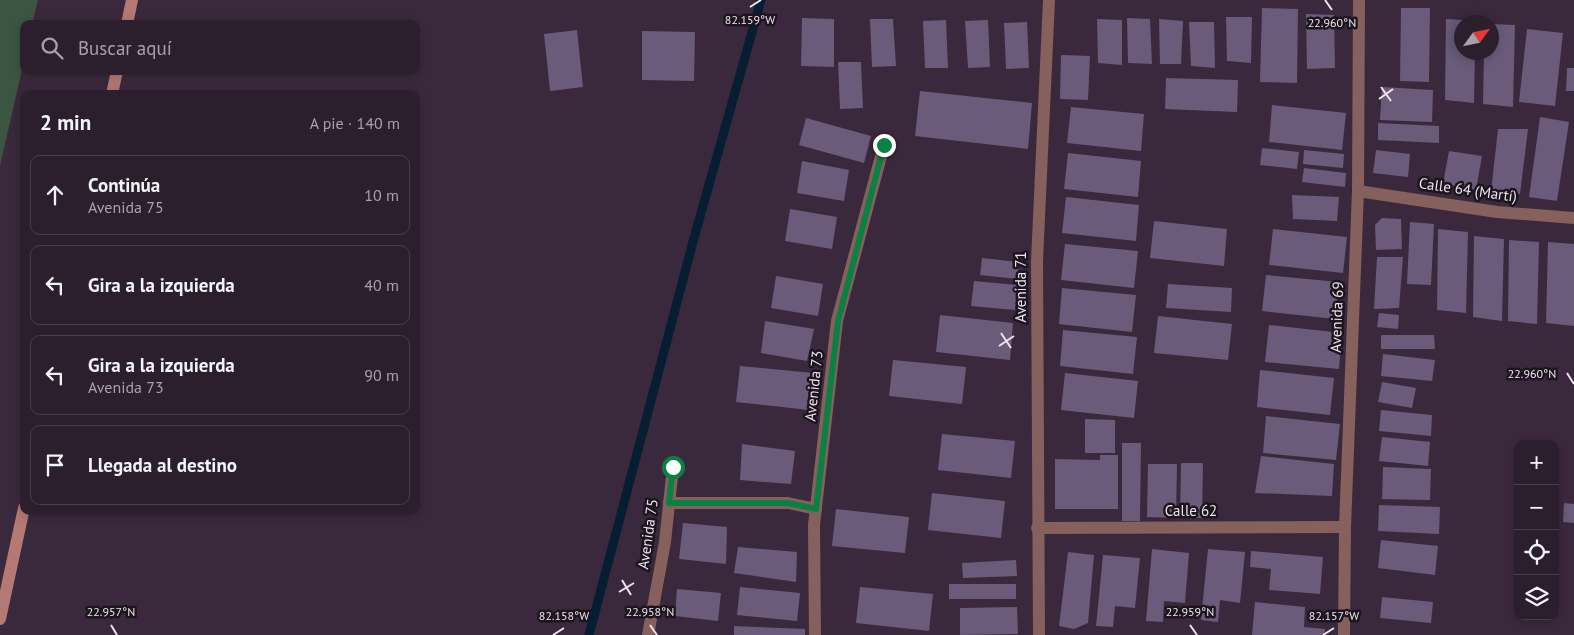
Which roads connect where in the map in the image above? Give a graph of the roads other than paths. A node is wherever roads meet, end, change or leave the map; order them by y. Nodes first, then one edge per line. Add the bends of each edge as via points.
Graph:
1 (132, 0) edge
2 (1049, 0) edge
3 (1360, 0) edge
4 (128, 20) edge
5 (116, 75) edge
6 (113, 90) edge
7 (884, 145) dead end
8 (1358, 191) junction
9 (1574, 218) edge
10 (673, 467) dead end
11 (669, 503) junction
12 (816, 509) junction
13 (22, 515) edge
14 (1345, 527) junction
15 (1037, 528) junction
16 (0, 619) edge
17 (648, 635) edge
18 (815, 635) edge
19 (1040, 635) edge
20 (1344, 635) edge

1 - 4 main road
2 - 15 street, Avenida 71 via 1037,260
3 - 8 street, Avenida 69
5 - 6 main road
7 - 12 street, Avenida 73 via 838,321
8 - 9 street, Calle 64 (Martí) via 1498,212
8 - 14 street, Avenida 69
10 - 11 street, Avenida 75
11 - 12 street via 788,503
11 - 17 street, Avenida 75
12 - 18 street, Avenida 73
13 - 16 main road
14 - 15 street, Calle 62
14 - 20 street, Avenida 69
15 - 19 street, Avenida 71

